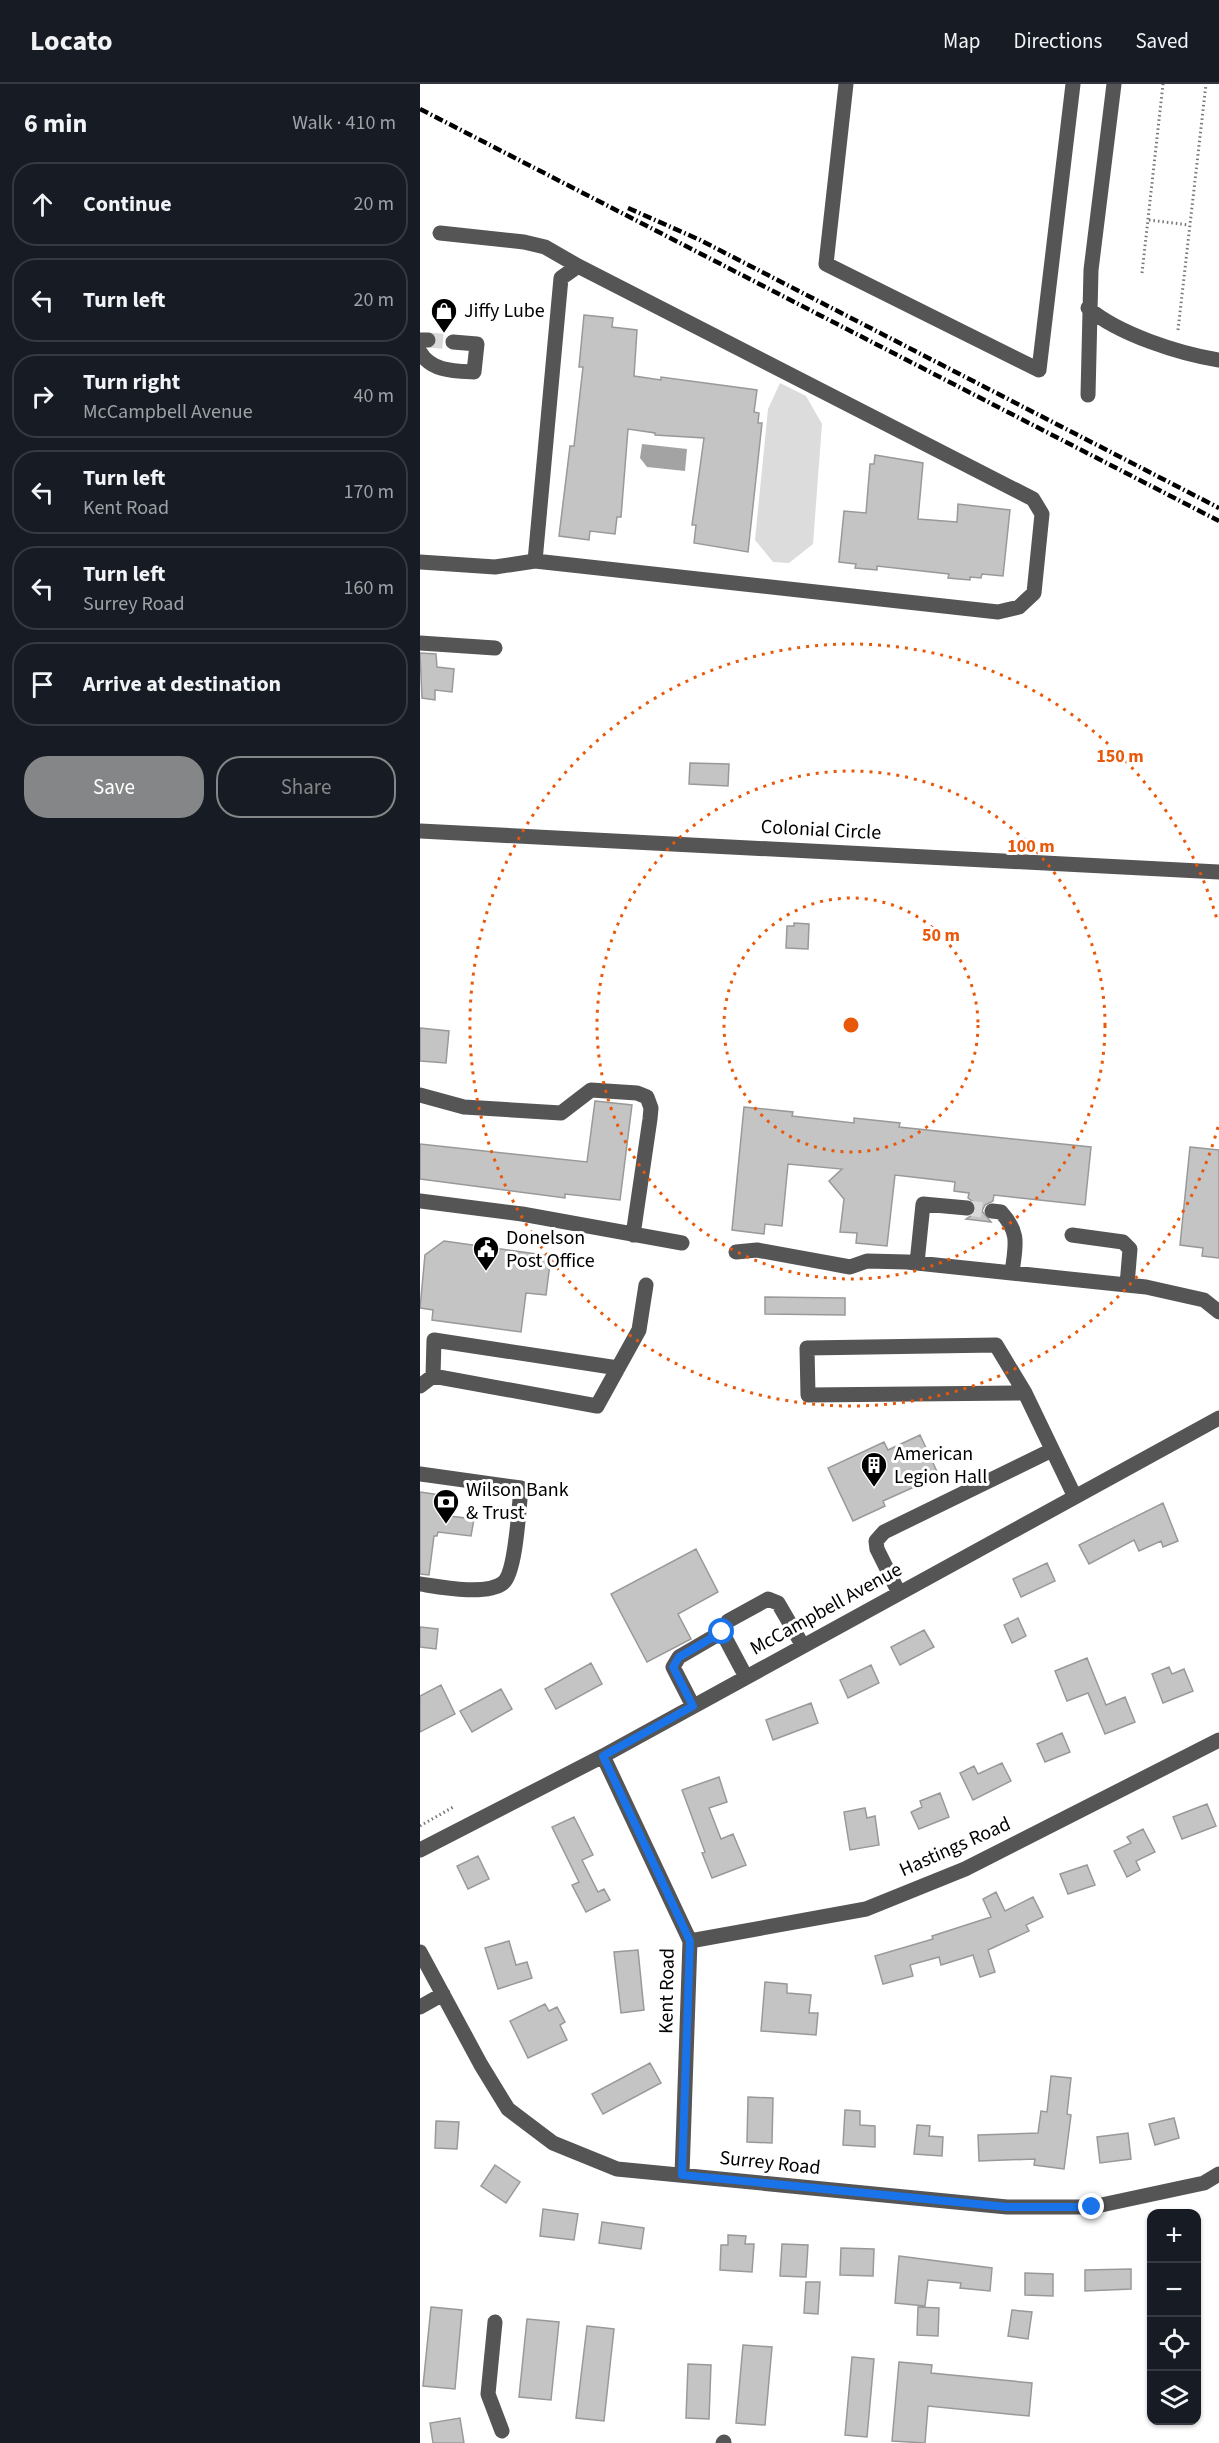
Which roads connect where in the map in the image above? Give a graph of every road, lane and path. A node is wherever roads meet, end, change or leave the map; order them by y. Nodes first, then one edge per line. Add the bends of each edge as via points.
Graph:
1 (846, 84) edge
2 (1072, 84) edge
3 (1114, 84) edge
4 (1162, 84) edge
5 (1206, 84) edge
6 (1149, 220) dead end
7 (1190, 225) junction
8 (440, 233) dead end
9 (578, 266) junction
10 (1142, 273) dead end
11 (1088, 308) junction
12 (1178, 330) dead end
13 (453, 342) tunnel mouth
14 (423, 344) edge
15 (1219, 360) edge
16 (1088, 395) dead end
17 (535, 561) junction
18 (420, 562) edge
19 (420, 643) edge
20 (495, 648) dead end
21 (420, 831) edge
22 (1219, 872) edge
23 (420, 1095) edge
24 (420, 1201) edge
25 (967, 1208) tunnel mouth
26 (992, 1211) tunnel mouth
27 (633, 1234) junction
28 (1072, 1235) dead end
29 (682, 1243) dead end
30 (736, 1252) dead end
31 (917, 1263) junction
32 (1012, 1273) junction
33 (646, 1285) dead end
34 (1127, 1285) junction
35 (1219, 1312) edge
36 (618, 1368) junction
37 (434, 1376) junction
38 (420, 1386) edge
39 (1025, 1393) junction
40 (1219, 1418) edge
41 (1052, 1450) junction
42 (420, 1474) edge
43 (1075, 1497) junction
44 (420, 1584) edge
45 (899, 1593) junction
46 (722, 1632) junction
47 (802, 1646) junction
48 (746, 1677) junction
49 (693, 1706) junction
50 (1219, 1740) edge
51 (603, 1756) junction
52 (455, 1806) dead end
53 (420, 1826) edge
54 (420, 1850) edge
55 (690, 1941) junction
56 (420, 1952) edge
57 (443, 1994) junction
58 (420, 2007) edge
59 (1219, 2174) edge
60 (682, 2175) junction
61 (495, 2322) dead end
62 (502, 2431) dead end

1 - 2 street via 826,264 1039,370
3 - 11 street
4 - 10 path
5 - 7 path
6 - 7 path
7 - 12 path
8 - 9 street via 545,247
9 - 17 street via 561,278
9 - 17 street via 1034,499 1042,514 1034,593 1019,607 998,612
11 - 15 street via 1102,320 1150,340
11 - 16 street
13 - 14 street via 477,344 474,372 438,368 425,361
17 - 18 street via 495,567
19 - 20 street
21 - 22 street, Colonial Circle
23 - 27 street via 464,1107 561,1113 591,1090 647,1097 650,1119
24 - 27 street
25 - 31 street via 923,1204
26 - 32 street via 1002,1212 1016,1235
27 - 29 street
28 - 34 street via 1123,1242 1130,1249
30 - 31 street via 757,1250 850,1267 867,1261
31 - 32 street
32 - 34 street
33 - 36 street via 639,1330
34 - 35 street via 1204,1300
36 - 37 street via 597,1406
36 - 37 street via 434,1340
37 - 38 street
39 - 39 street via 996,1345 807,1348 808,1395
39 - 41 street
40 - 43 street, McCampbell Avenue
41 - 43 street
41 - 45 street via 884,1532 876,1540 877,1549
42 - 44 street via 521,1488 508,1579 488,1589
43 - 45 street, McCampbell Avenue
45 - 47 street, McCampbell Avenue
46 - 47 street via 728,1622 768,1599 778,1603
46 - 48 street
46 - 49 street via 679,1657 673,1667
47 - 48 street, McCampbell Avenue
48 - 49 street, McCampbell Avenue
49 - 51 street, McCampbell Avenue
50 - 55 street, Hastings Road via 965,1869 866,1909
51 - 54 street, McCampbell Avenue
51 - 55 street, Kent Road
52 - 53 path
55 - 60 street, Kent Road
56 - 57 street, Surrey Road
57 - 58 street
57 - 60 street, Surrey Road via 508,2109 553,2143 617,2169
59 - 60 street, Surrey Road via 1204,2183 1092,2207 1007,2207
61 - 62 street via 488,2394

